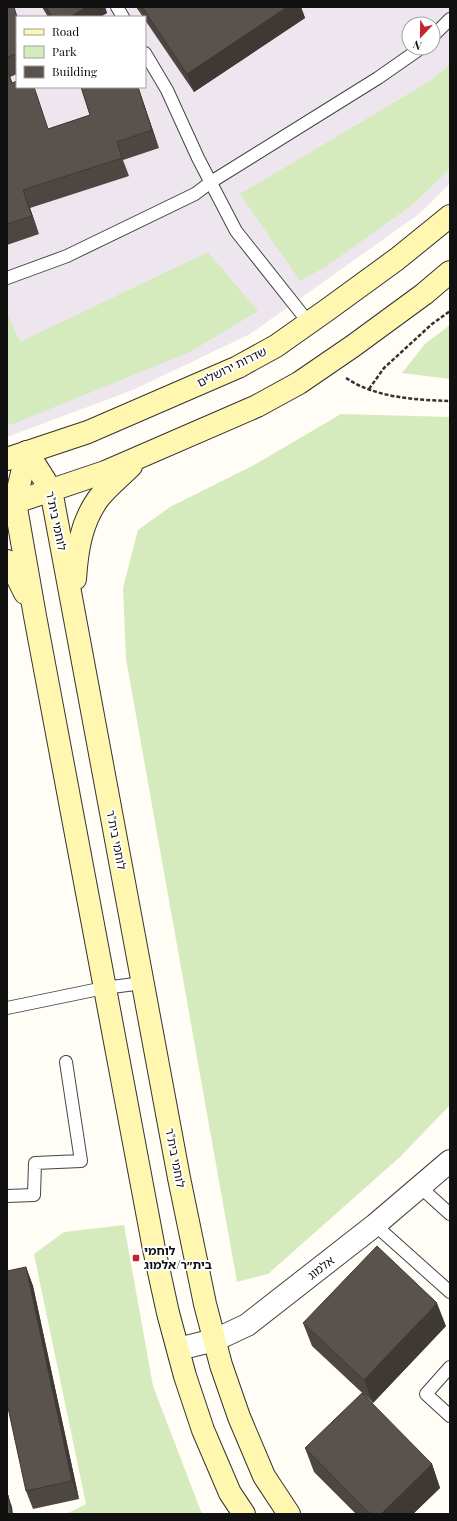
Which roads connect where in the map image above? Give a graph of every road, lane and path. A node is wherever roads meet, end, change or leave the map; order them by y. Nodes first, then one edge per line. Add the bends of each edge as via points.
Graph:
1 (117, 7) edge
2 (122, 16) edge
3 (450, 19) edge
4 (441, 28) edge
5 (146, 55) edge
6 (410, 56) edge
7 (211, 182) junction
8 (450, 216) edge
9 (450, 272) edge
10 (7, 278) edge
11 (450, 311) edge
12 (309, 323) junction
13 (325, 365) junction
14 (369, 389) junction
15 (450, 401) edge
16 (179, 439) junction
17 (27, 452) junction
18 (7, 459) edge
19 (51, 490) junction
20 (11, 503) edge
21 (7, 561) edge
22 (74, 614) junction
23 (35, 616) junction
24 (143, 983) junction
25 (104, 988) junction
26 (7, 1008) edge
27 (66, 1062) dead end
28 (450, 1161) edge
29 (419, 1186) junction
30 (7, 1196) edge
31 (450, 1214) edge
32 (376, 1225) junction
33 (450, 1292) edge
34 (215, 1340) junction
35 (178, 1349) junction
36 (450, 1367) edge
37 (450, 1416) edge
38 (244, 1514) edge
39 (289, 1514) edge

1 - 2 lane
3 - 4 lane
5 - 7 lane via 167,90
6 - 7 lane
7 - 10 lane via 195,194 67,256
7 - 12 lane via 236,231
8 - 12 street, שדרות ירושלים via 397,260
9 - 13 street via 424,294
11 - 14 path via 384,368
12 - 17 street, שדרות ירושלים via 276,346 238,367 88,432
13 - 14 path
13 - 16 street via 257,406
14 - 15 path via 385,395
16 - 19 street via 104,472
16 - 22 street via 134,463 99,498 86,517 76,553
17 - 18 street, שדרות ירושלים
17 - 19 street, לוחמי בית"ר
17 - 20 street
19 - 20 street
19 - 22 street, לוחמי בית"ר
20 - 23 street
21 - 23 street
22 - 24 street, לוחמי בית"ר
23 - 25 street
24 - 25 lane
24 - 34 street, לוחמי בית"ר via 192,1242
25 - 26 lane
25 - 35 street via 152,1235
27 - 30 lane via 81,1161 35,1163 34,1195
28 - 29 street, אלמוג
29 - 31 lane
29 - 32 street, אלמוג
32 - 33 lane
32 - 34 street, אלמוג via 247,1325
34 - 35 street, אלמוג
34 - 39 street, לוחמי בית"ר via 242,1424 264,1476
35 - 38 street via 204,1430 230,1493
36 - 37 lane via 426,1394

